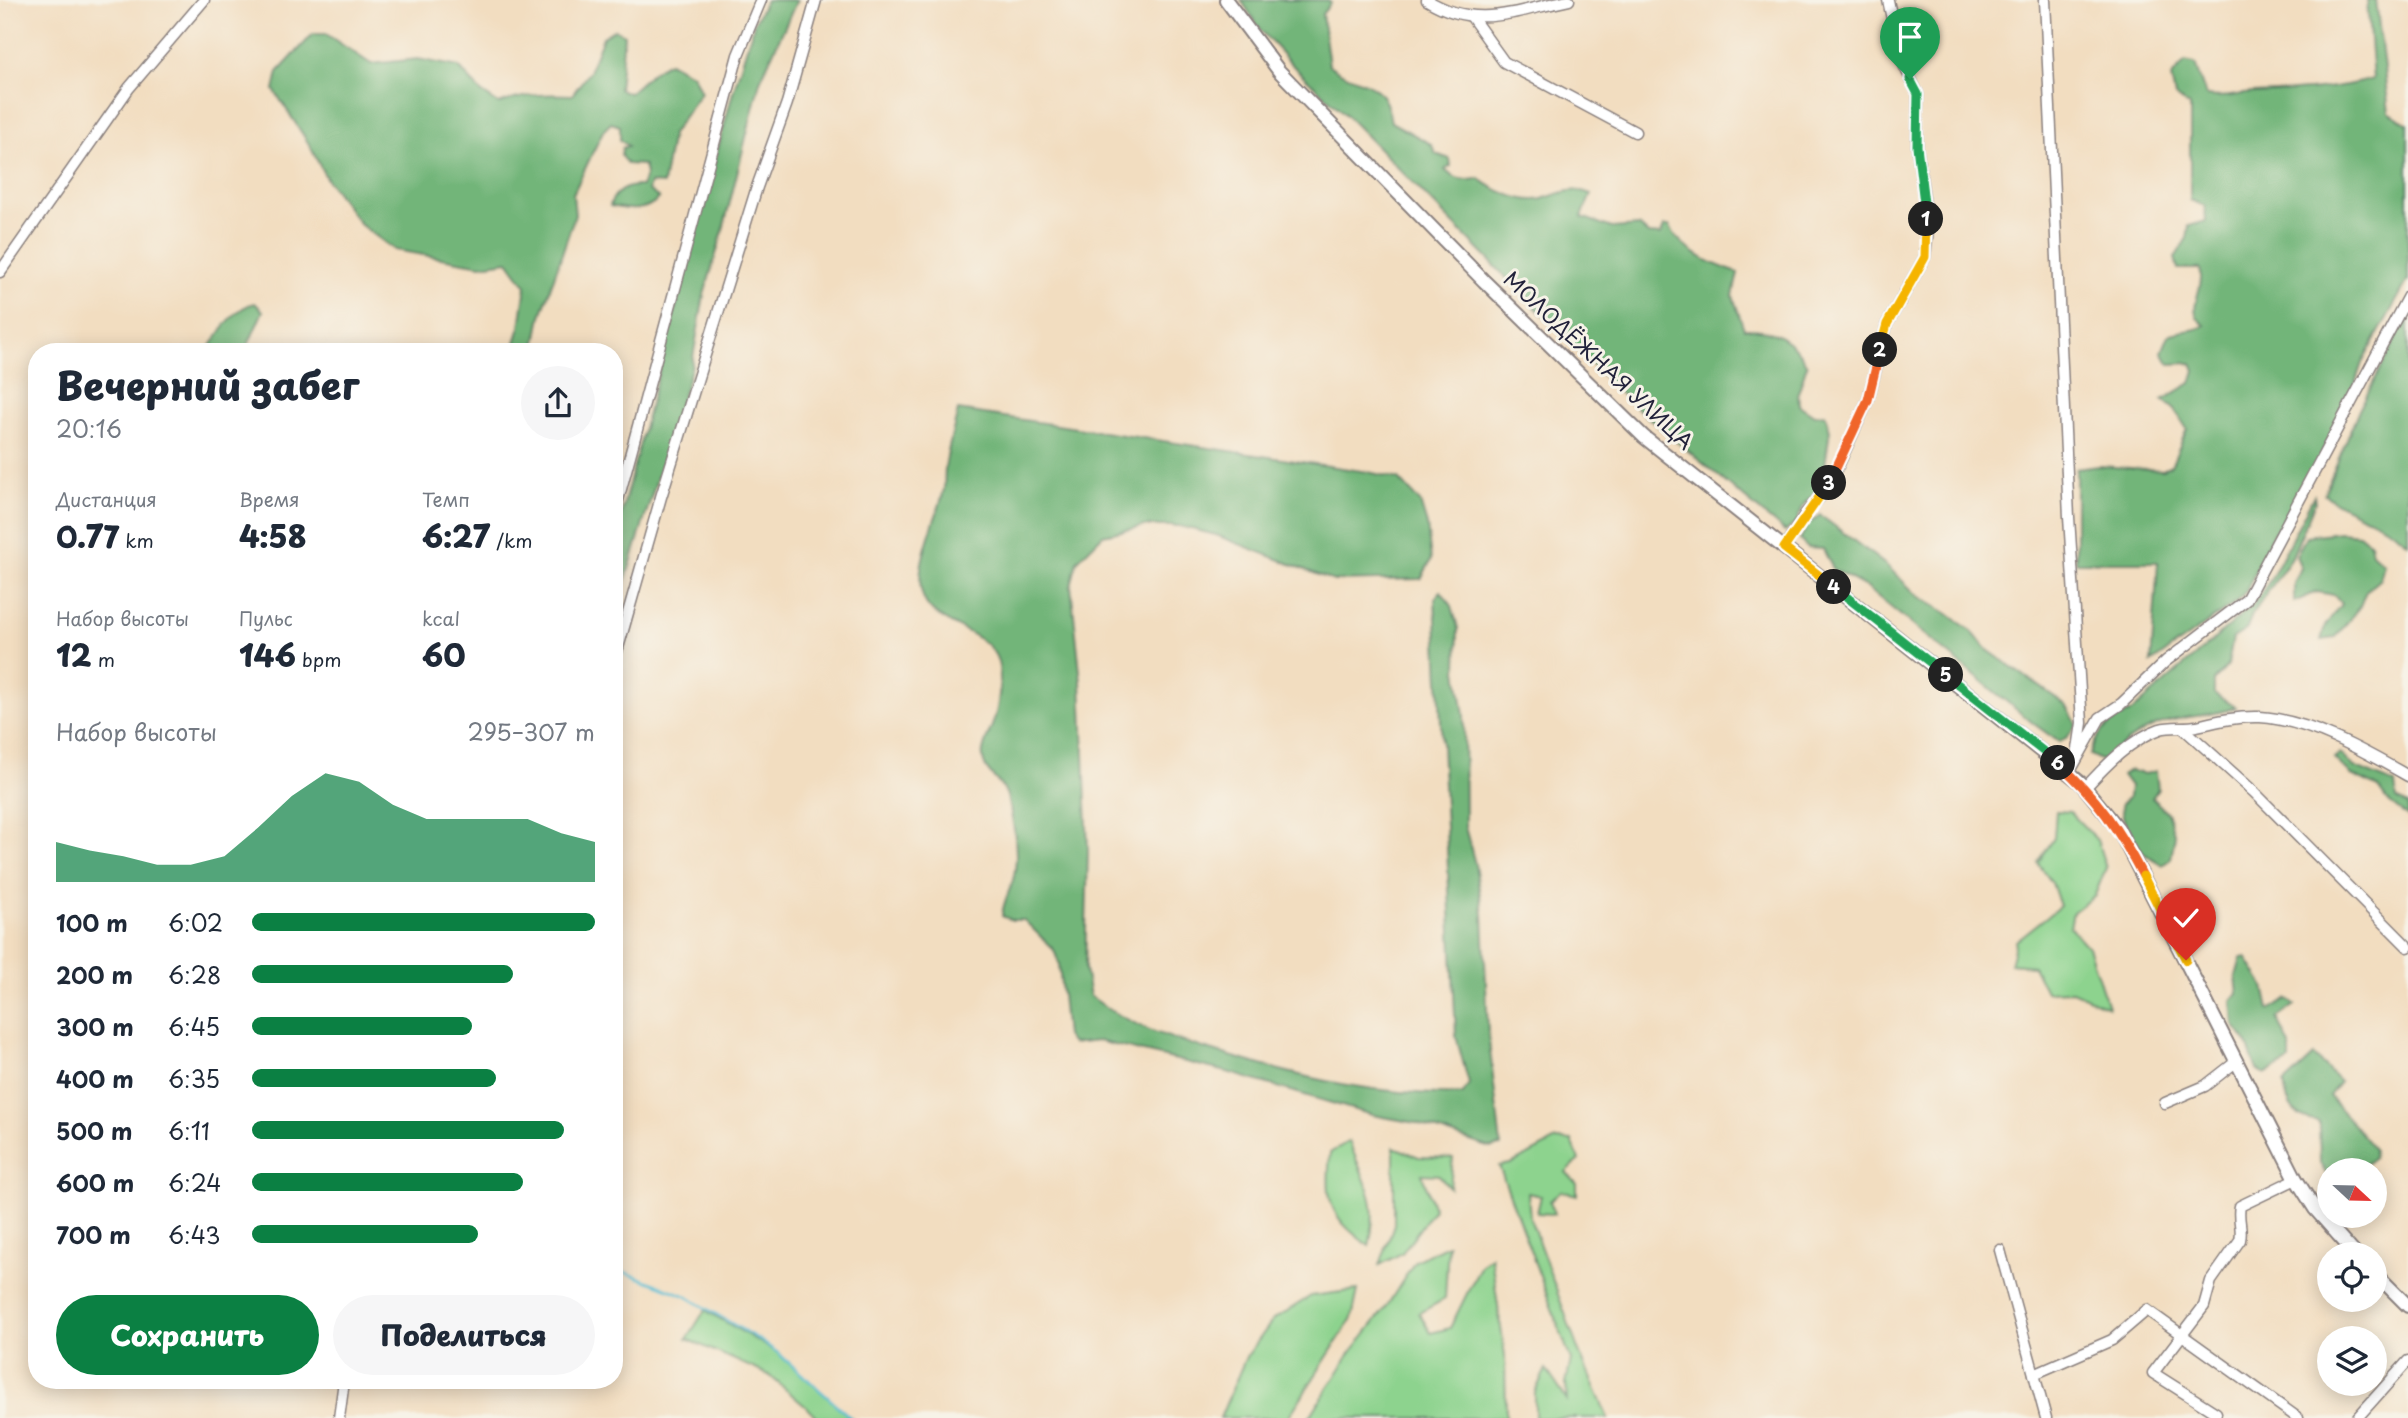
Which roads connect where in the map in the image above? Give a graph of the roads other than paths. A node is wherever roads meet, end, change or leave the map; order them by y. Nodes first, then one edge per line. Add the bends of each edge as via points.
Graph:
1 (204, 0) edge
2 (761, 0) edge
3 (816, 0) edge
4 (1226, 0) edge
5 (1427, 0) edge
6 (1569, 0) edge
7 (1888, 0) edge
8 (2045, 0) edge
9 (1471, 16) junction
10 (1635, 132) dead end
11 (0, 272) edge
12 (2408, 296) edge
13 (623, 482) edge
14 (1784, 548) junction
15 (623, 630) edge
16 (2183, 728) junction
17 (2077, 756) junction
18 (2069, 773) junction
19 (2408, 776) edge
20 (2085, 788) junction
21 (2408, 947) edge
22 (2237, 1061) junction
23 (2165, 1103) dead end
24 (2296, 1179) junction
25 (2344, 1242) edge
26 (2000, 1250) dead end
27 (2387, 1285) edge
28 (2408, 1306) edge
29 (2182, 1334) junction
30 (2408, 1361) edge
31 (2034, 1374) junction
32 (343, 1389) edge
33 (2216, 1413) dead end
34 (339, 1418) edge
35 (2046, 1418) edge
36 (2298, 1418) edge
37 (2357, 1418) edge

1 - 11 street via 130,88
2 - 13 street via 738,55
3 - 15 street
4 - 14 main road, МОЛОДЁЖНАЯ УЛИЦА via 1279,71 1494,290 1644,437
5 - 9 street
6 - 9 street via 1496,18
7 - 14 street via 1900,57 1918,94 1917,146 1928,229 1925,257 1887,324 1868,400 1838,466
8 - 17 street via 2082,723
9 - 10 street via 1504,62
12 - 17 street via 2246,600 2100,718
14 - 18 main road, МОЛОДЁЖНАЯ УЛИЦА
16 - 19 street via 2262,717 2336,738
16 - 20 street via 2162,728 2139,740
16 - 21 street via 2254,792
17 - 18 street
18 - 20 main road, МОЛОДЁЖНАЯ УЛИЦА
20 - 22 main road, МОЛОДЁЖНАЯ УЛИЦА via 2118,828
22 - 23 street via 2205,1086
22 - 24 main road, МОЛОДЁЖНАЯ УЛИЦА
24 - 25 main road, МОЛОДЁЖНАЯ УЛИЦА
24 - 29 street via 2240,1206 2241,1240 2211,1281 2204,1306
26 - 31 street
27 - 28 main road
29 - 31 street via 2147,1310 2112,1340
29 - 33 street via 2153,1373
29 - 36 street
30 - 37 street
31 - 35 street
32 - 34 street

